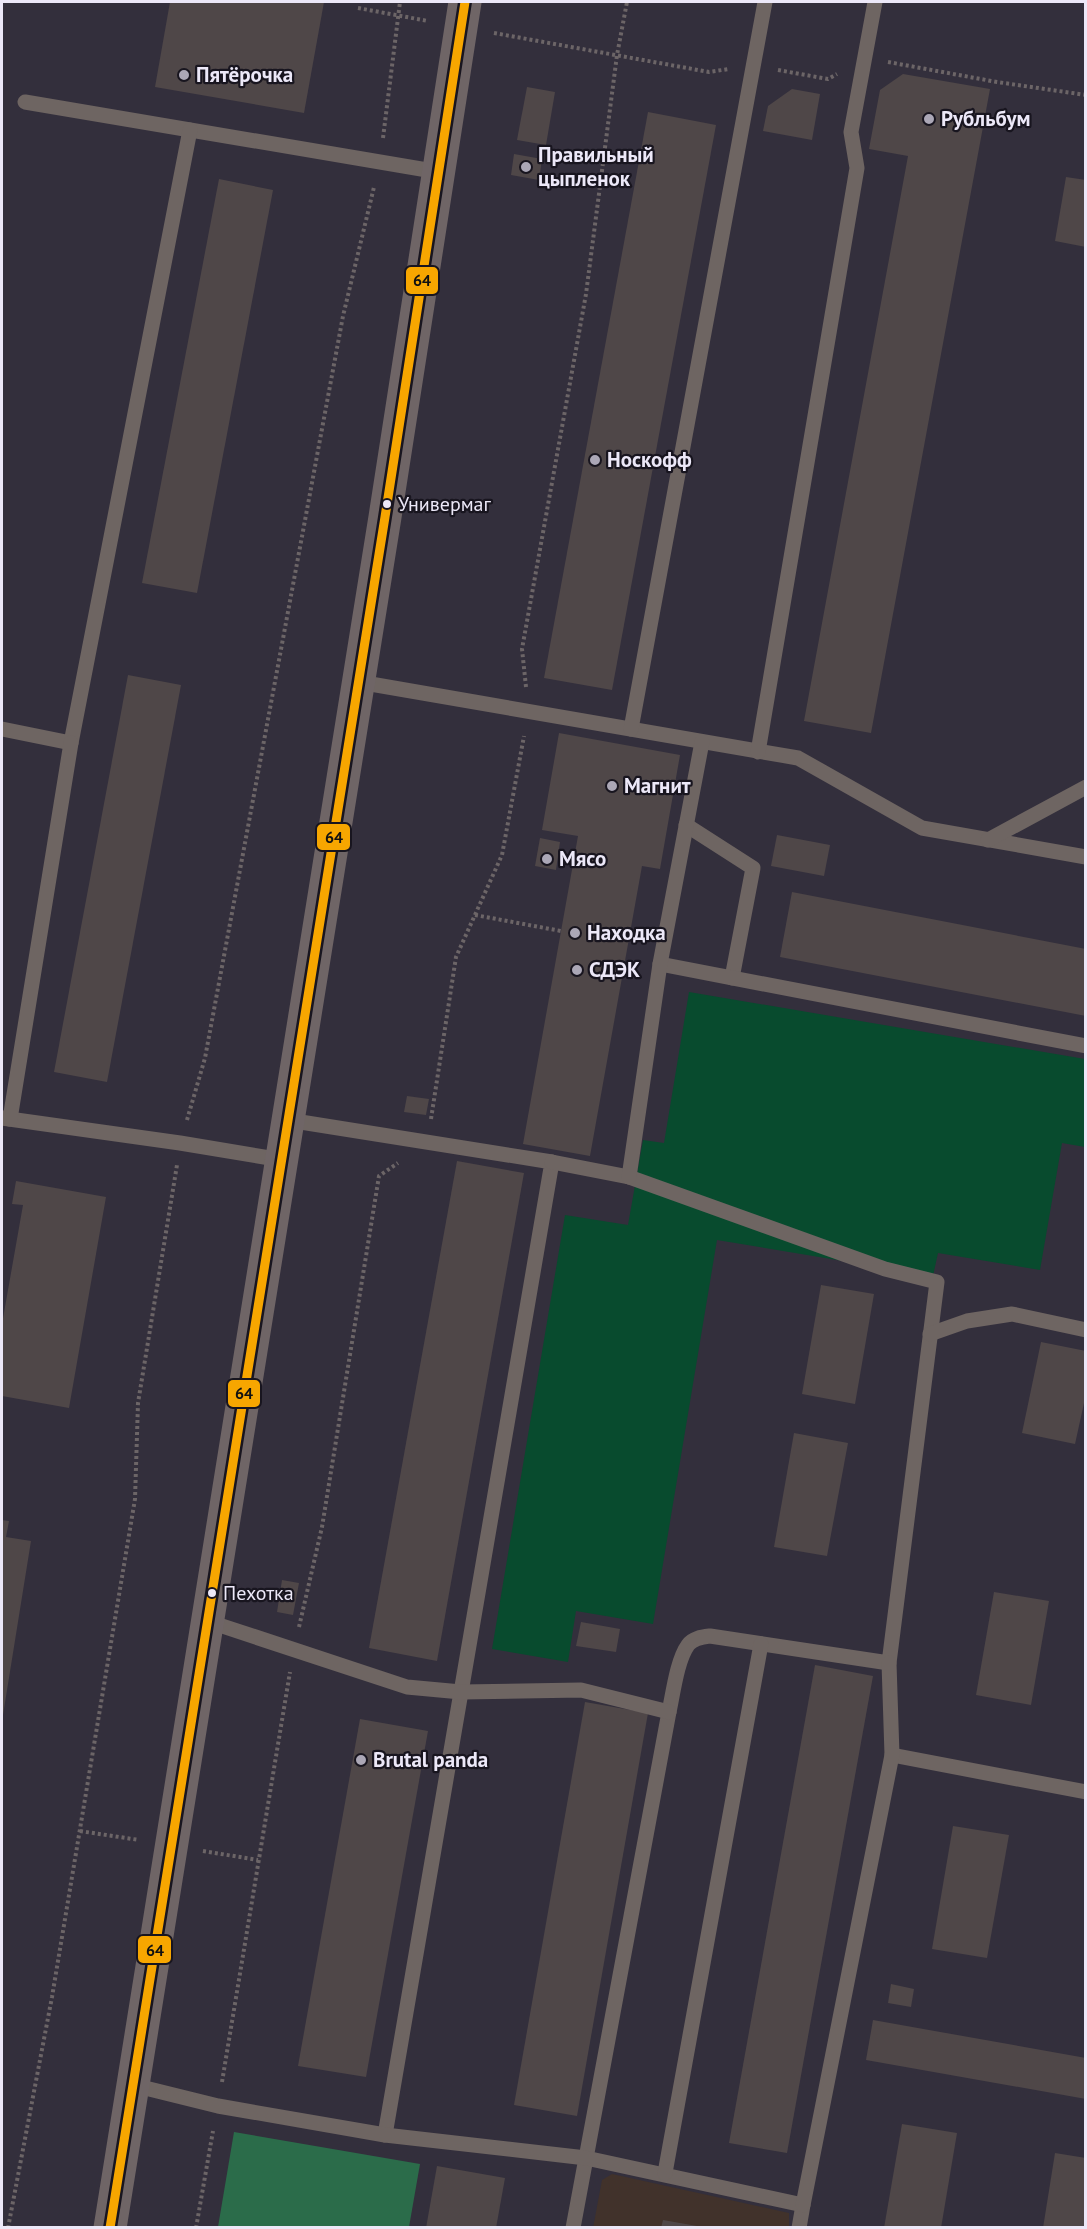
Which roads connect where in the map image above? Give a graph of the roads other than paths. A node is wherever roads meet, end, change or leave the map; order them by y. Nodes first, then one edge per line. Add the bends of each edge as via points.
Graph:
1 (765, 2) edge
2 (876, 2) edge
3 (463, 14) edge
4 (25, 102) dead end
5 (190, 130) junction
6 (439, 172) junction
7 (359, 682) junction
8 (2, 729) edge
9 (631, 729) junction
10 (71, 742) junction
11 (702, 742) junction
12 (758, 752) junction
13 (1086, 787) edge
14 (686, 825) junction
15 (988, 840) junction
16 (1086, 857) edge
17 (660, 964) junction
18 (732, 978) junction
19 (1086, 1046) edge
20 (6, 1119) edge
21 (288, 1120) junction
22 (282, 1160) junction
23 (552, 1162) junction
24 (629, 1177) junction
25 (1086, 1330) edge
26 (930, 1334) junction
27 (207, 1621) junction
28 (761, 1644) junction
29 (889, 1663) junction
30 (461, 1692) junction
31 (669, 1712) junction
32 (892, 1755) junction
33 (1086, 1792) edge
34 (133, 2085) junction
35 (385, 2135) junction
36 (586, 2158) junction
37 (665, 2174) junction
38 (803, 2205) junction
39 (110, 2228) edge
40 (573, 2228) edge
41 (799, 2228) edge

1 - 9 lane
2 - 12 lane via 851,132 857,168
3 - 6 main road
4 - 5 lane
5 - 6 lane
5 - 10 lane
6 - 7 main road
7 - 9 lane
7 - 21 main road
8 - 10 lane
9 - 11 lane
10 - 20 lane
11 - 12 lane
11 - 14 lane
12 - 15 lane via 798,758 922,828
13 - 15 lane
14 - 17 lane
14 - 18 lane via 753,868
15 - 16 lane
17 - 18 lane
17 - 24 lane
18 - 19 lane
20 - 22 lane
21 - 22 main road
21 - 23 lane
22 - 27 main road
23 - 24 lane
23 - 30 lane
24 - 26 lane via 885,1269 937,1282
25 - 26 lane via 1012,1314 967,1321
26 - 29 lane
27 - 30 lane via 407,1687
27 - 34 main road
28 - 29 lane
28 - 31 lane via 710,1636 696,1639 682,1658
28 - 37 lane
29 - 32 lane
30 - 31 lane via 581,1690
30 - 35 lane
31 - 36 lane
32 - 33 lane
32 - 38 lane
34 - 35 lane via 218,2106
34 - 39 main road
35 - 36 lane
36 - 37 lane
36 - 40 lane
37 - 38 lane
38 - 41 lane

